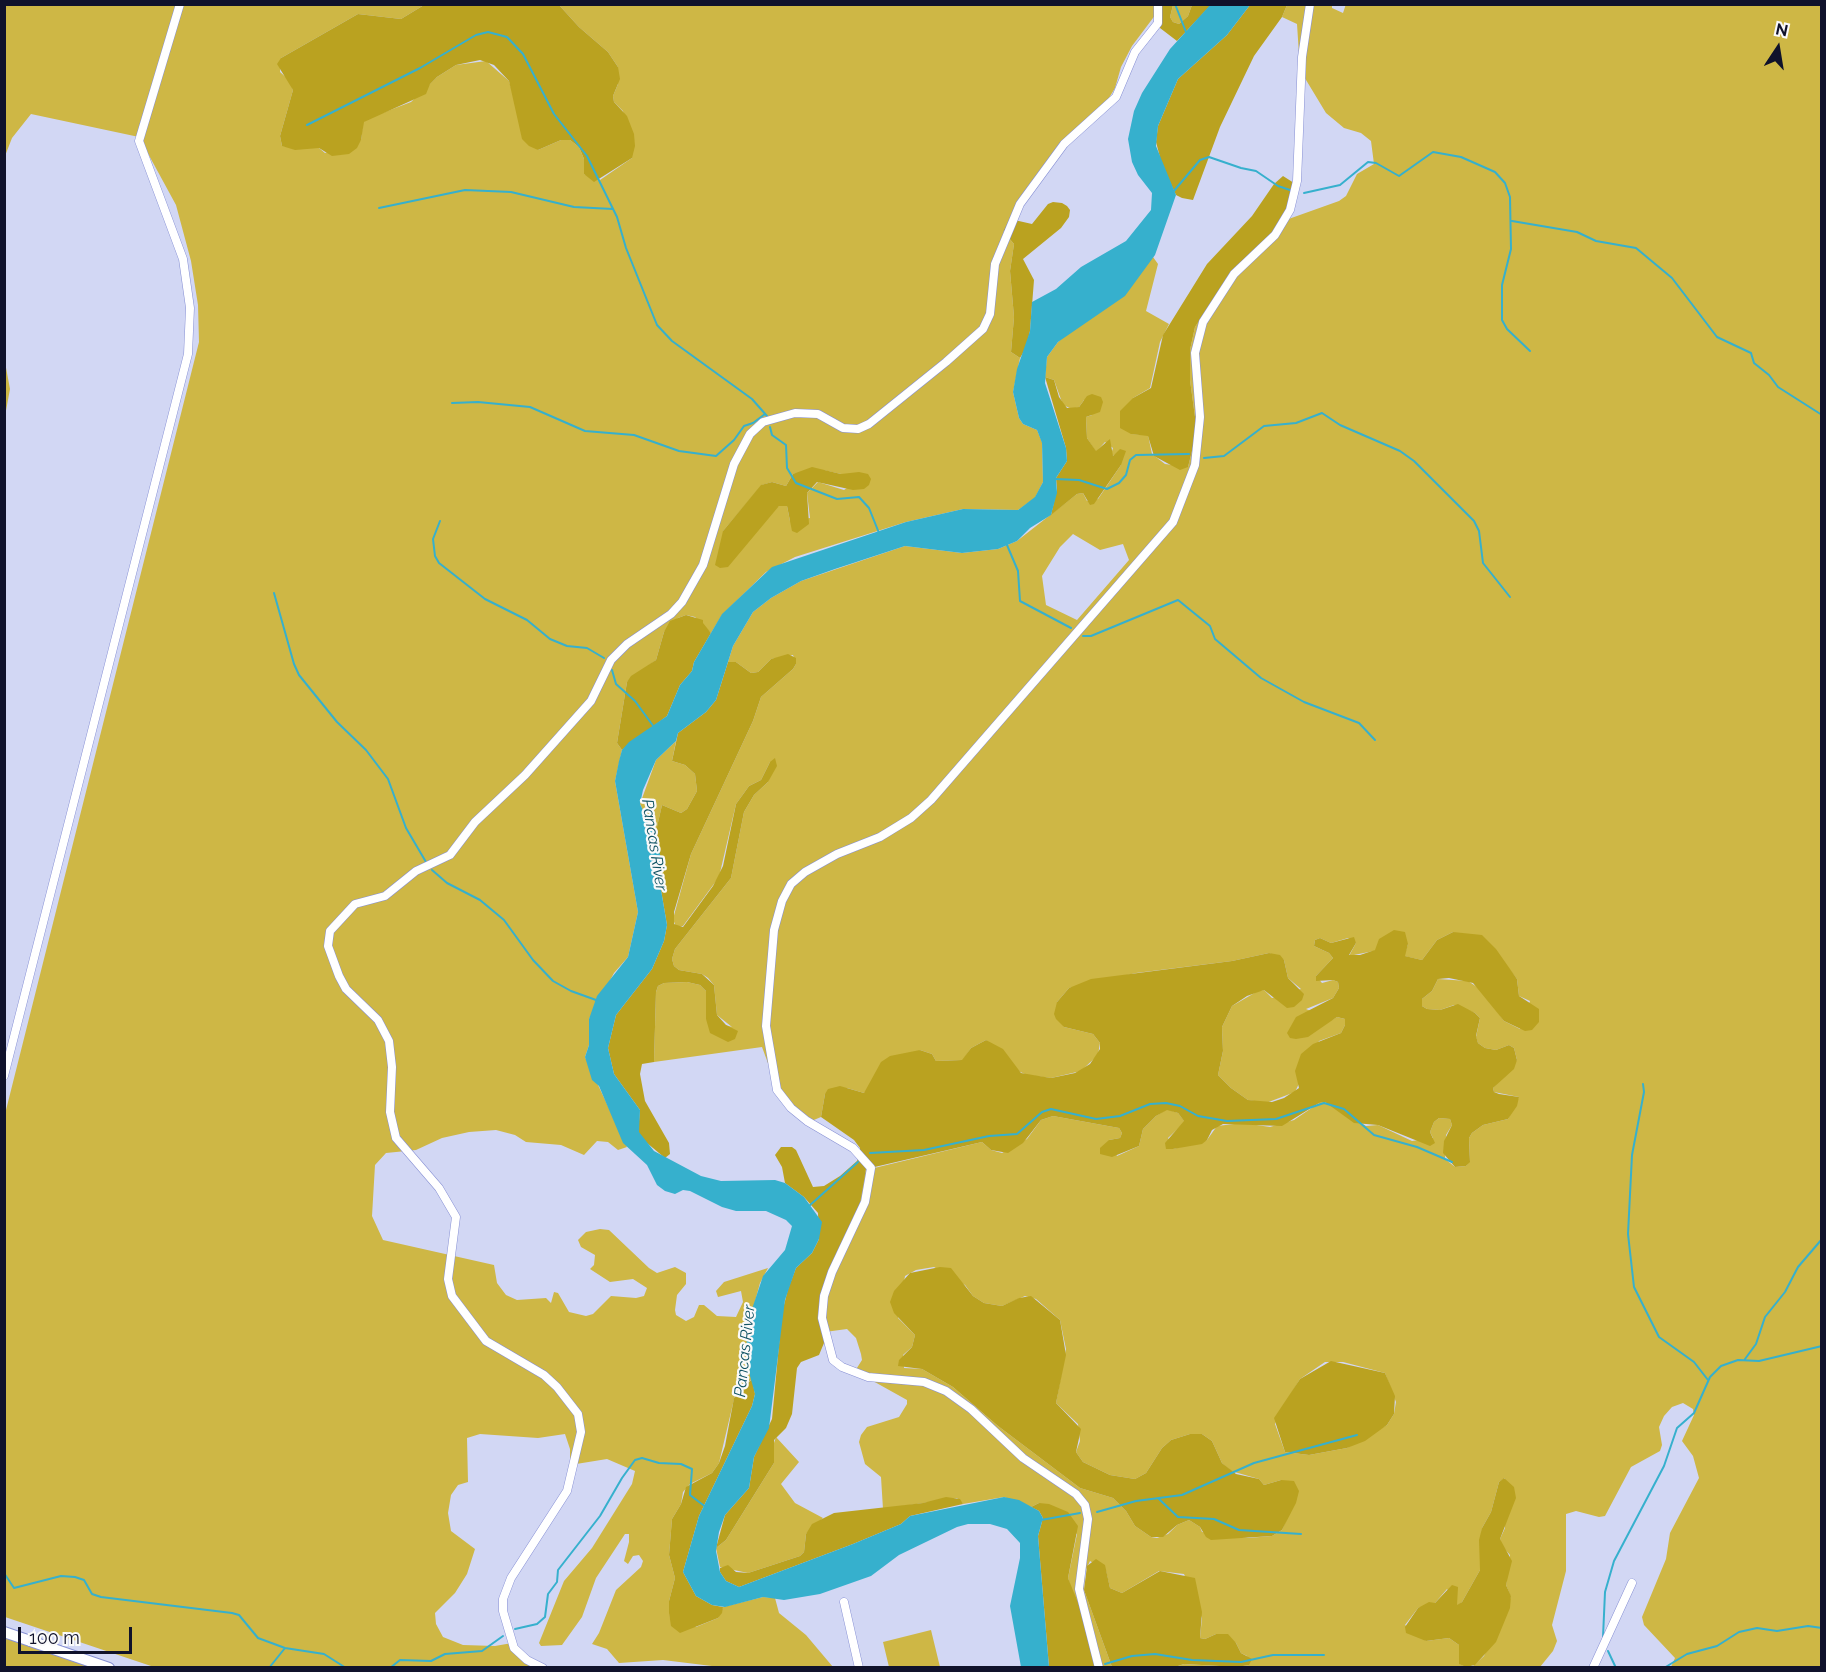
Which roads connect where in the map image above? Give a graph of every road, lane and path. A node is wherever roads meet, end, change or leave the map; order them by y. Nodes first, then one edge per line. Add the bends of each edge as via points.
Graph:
1 (180, 4) edge
2 (1158, 4) edge
3 (1310, 4) edge
4 (4, 1076) edge
5 (1632, 1583) dead end
6 (844, 1602) dead end
7 (4, 1632) edge
8 (109, 1668) edge
9 (543, 1668) edge
10 (859, 1668) edge
11 (1099, 1668) edge
12 (1593, 1668) edge

1 - 4 street via 139,141 183,259 190,308 188,354
2 - 9 street via 1158,22 1135,52 1116,97 1064,144 1020,204 995,264 990,314 983,329 858,429 843,428 818,414 795,413 763,422 750,434 734,464 703,565 682,602 610,660 591,701 525,775 475,822 450,855 416,871 386,896 355,904 330,931 328,946 339,976 351,995 378,1020 389,1041 392,1126 396,1138 453,1209 456,1226 448,1279 452,1296 486,1341 544,1375 578,1414 580,1438 567,1491 511,1578 503,1599 514,1648
3 - 11 street via 1302,57 1298,171 1290,210 1275,235 1234,274 1203,322 1195,353 1200,417 1195,465 1173,522 931,800 880,837 805,872 791,884 774,930 766,1026 777,1090 791,1108 853,1148 871,1168 865,1202 825,1296 822,1318 833,1360 868,1377 924,1383 952,1395 1023,1458 1076,1494 1085,1505 1088,1519 1079,1589
5 - 12 street
6 - 10 street
7 - 8 highway

